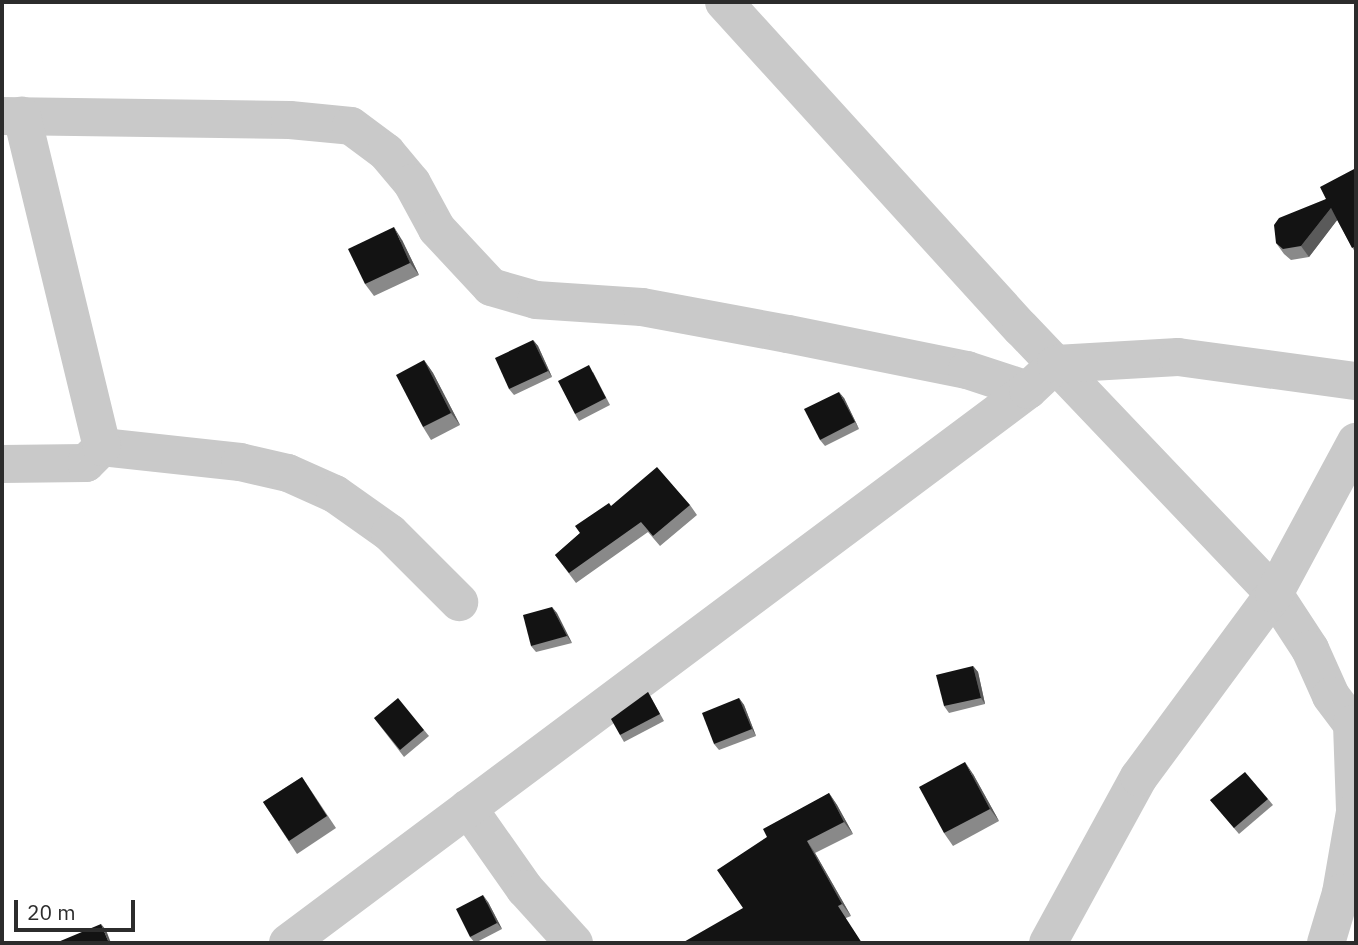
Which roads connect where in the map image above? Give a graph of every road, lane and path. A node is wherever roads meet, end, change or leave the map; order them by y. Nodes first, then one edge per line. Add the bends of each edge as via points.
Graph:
1 (724, 2) edge
2 (12, 116) edge
3 (1056, 364) junction
4 (1356, 380) edge
5 (1028, 390) junction
6 (1356, 442) edge
7 (102, 447) junction
8 (2, 464) edge
9 (1274, 594) junction
10 (459, 602) dead end
11 (1354, 725) edge
12 (468, 808) junction
13 (288, 943) edge
14 (575, 943) edge
15 (1048, 943) edge
16 (1326, 943) edge

1 - 3 street
2 - 5 street via 290,120 351,126 386,152 412,183 437,229 491,287 536,300 642,307 788,334 967,370
2 - 7 street
3 - 4 street via 1178,358
3 - 5 street
3 - 9 street
5 - 12 street
6 - 9 street
7 - 8 street via 86,463
7 - 10 street via 240,462 288,473 335,494 390,533
9 - 11 street
9 - 15 street via 1139,777
11 - 16 street via 1355,812 1341,893
12 - 13 street
12 - 14 street via 525,889

